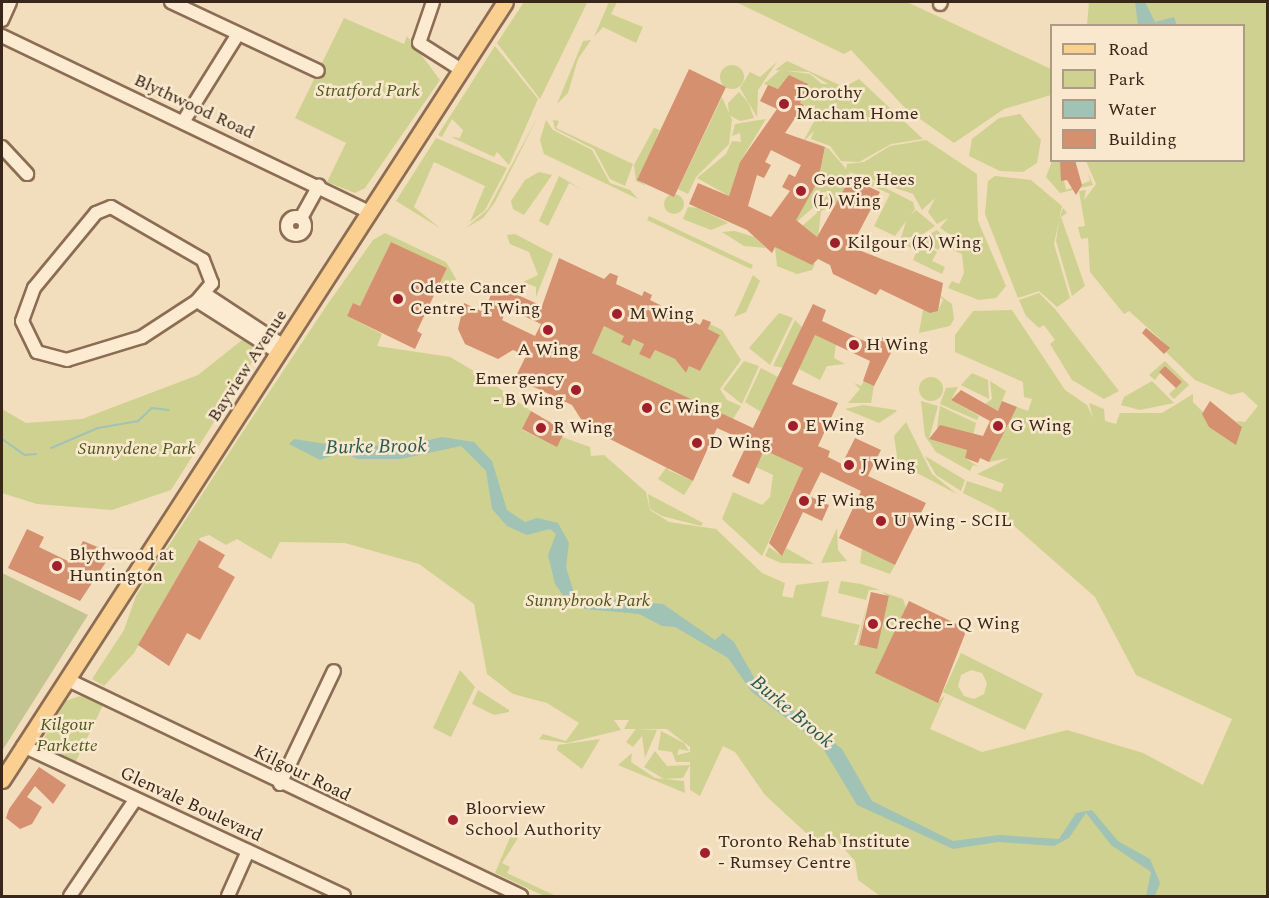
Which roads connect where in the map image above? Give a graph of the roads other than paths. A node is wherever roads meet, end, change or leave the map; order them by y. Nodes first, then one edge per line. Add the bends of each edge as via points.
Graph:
1 (10, 2) edge
2 (171, 2) edge
3 (433, 2) edge
4 (505, 2) edge
5 (2, 20) edge
6 (238, 34) junction
7 (2, 36) edge
8 (460, 69) junction
9 (318, 71) dead end
10 (183, 122) junction
11 (2, 147) edge
12 (27, 174) dead end
13 (319, 186) junction
14 (370, 212) junction
15 (301, 218) dead end
16 (201, 297) junction
17 (281, 349) junction
18 (334, 671) dead end
19 (68, 680) junction
20 (23, 746) junction
21 (2, 780) edge
22 (280, 784) junction
23 (135, 800) junction
24 (248, 851) junction
25 (70, 897) edge
26 (228, 897) edge
27 (344, 897) edge
28 (521, 897) edge

1 - 5 street
2 - 6 street
3 - 8 street via 419,44
4 - 8 main road, Bayview Avenue
6 - 9 street
6 - 10 street
7 - 10 street, Blythwood Road
8 - 14 main road, Bayview Avenue
10 - 13 street, Blythwood Road
11 - 12 street
13 - 14 street, Blythwood Road
13 - 15 street
14 - 17 main road, Bayview Avenue
16 - 16 street via 212,283 203,260 111,207 96,213 34,288 22,321 37,351 68,360 142,336
16 - 17 street
17 - 19 main road, Bayview Avenue
18 - 22 street
19 - 20 main road, Bayview Avenue
19 - 22 street, Kilgour Road
20 - 21 main road, Bayview Avenue
20 - 23 street, Glenvale Boulevard
22 - 28 street, Kilgour Road
23 - 24 street, Glenvale Boulevard
23 - 25 street
24 - 26 street
24 - 27 street, Glenvale Boulevard

